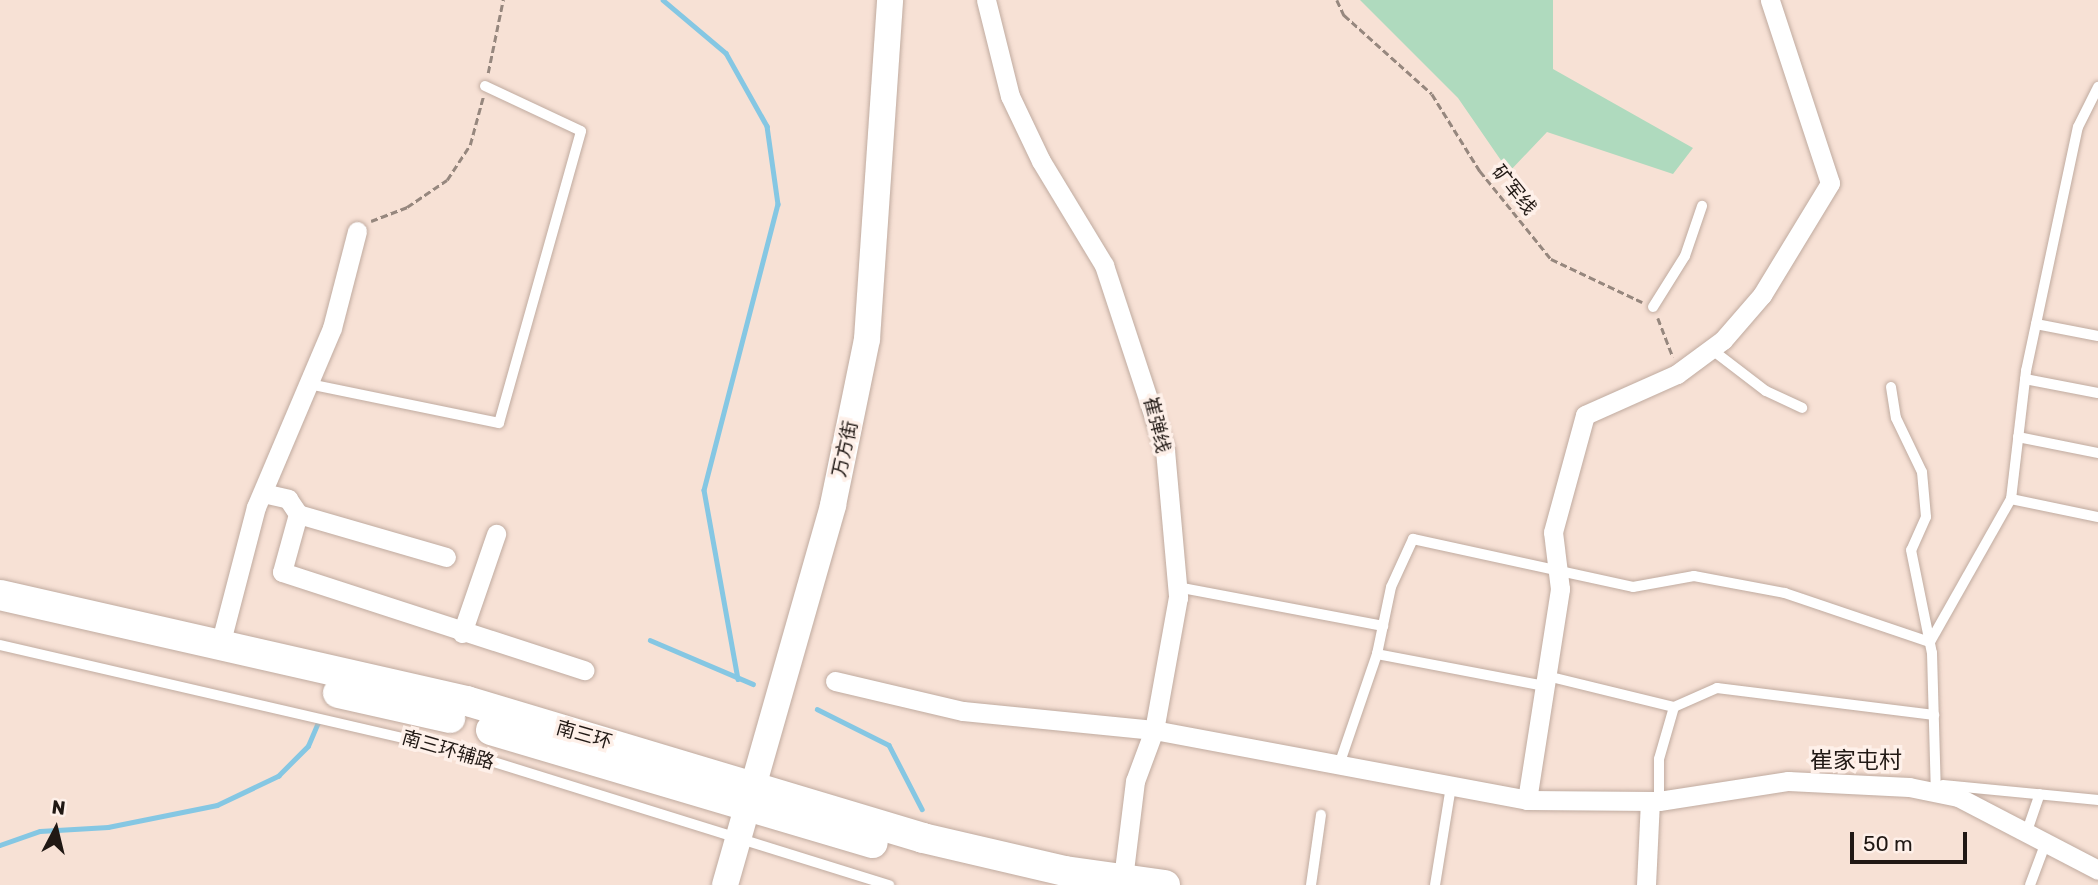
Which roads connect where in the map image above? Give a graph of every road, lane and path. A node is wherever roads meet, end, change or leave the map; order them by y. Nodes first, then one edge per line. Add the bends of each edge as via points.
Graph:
1 (503, 0) edge
2 (890, 0) edge
3 (986, 0) edge
4 (1337, 0) edge
5 (1770, 0) edge
6 (485, 86) junction
7 (2098, 87) edge
8 (1702, 206) dead end
9 (357, 231) joint
10 (1653, 307) junction
11 (2036, 324) junction
12 (2098, 336) edge
13 (1711, 349) junction
14 (1677, 374) junction
15 (2025, 379) junction
16 (309, 384) junction
17 (1891, 387) dead end
18 (2098, 393) edge
19 (1802, 408) dead end
20 (2018, 437) junction
21 (2098, 453) edge
22 (263, 493) junction
23 (2011, 499) junction
24 (298, 514) junction
25 (2098, 517) edge
26 (496, 534) dead end
27 (446, 557) dead end
28 (1558, 570) junction
29 (1177, 587) junction
30 (0, 596) edge
31 (0, 616) edge
32 (1383, 626) junction
33 (462, 633) junction
34 (1930, 642) junction
35 (0, 645) edge
36 (220, 645) junction
37 (1377, 654) junction
38 (584, 670) dead end
39 (835, 681) dead end
40 (1546, 681) junction
41 (1674, 707) junction
42 (1934, 715) junction
43 (1154, 730) junction
44 (1339, 765) junction
45 (1451, 786) junction
46 (1936, 789) junction
47 (748, 793) junction
48 (2040, 794) junction
49 (1527, 800) junction
50 (2098, 800) edge
51 (1654, 801) junction
52 (1321, 815) dead end
53 (2027, 831) junction
54 (735, 841) junction
55 (2046, 842) junction
56 (2098, 870) edge
57 (1123, 879) junction
58 (725, 885) edge
59 (889, 885) edge
60 (1040, 885) edge
61 (1165, 885) edge
62 (1311, 885) edge
63 (1435, 885) edge
64 (1646, 885) edge
65 (2030, 885) edge

1 - 6 path
2 - 47 street, 万方街 via 867,339 833,505
3 - 29 street, 崔弹线 via 1010,96 1041,161 1104,265 1141,364 1165,450
4 - 10 path, 矿军线 via 1344,15 1432,94 1480,172 1551,259
5 - 13 street via 1830,183 1762,295
6 - 9 path via 470,145 447,180
6 - 16 lane via 581,131 499,423
7 - 11 lane via 2078,127
8 - 10 lane via 1685,256
9 - 16 street via 332,328
10 - 14 path via 1668,335
11 - 12 lane
11 - 15 lane
13 - 14 street
13 - 19 lane via 1766,391
14 - 28 street via 1585,415 1553,532
15 - 18 lane
15 - 20 lane
16 - 22 street
17 - 34 lane via 1896,418 1922,472 1926,517 1911,551
20 - 21 lane
20 - 23 lane
22 - 24 street via 288,499
22 - 36 street
23 - 25 lane
23 - 34 lane
24 - 27 street
24 - 33 street via 282,572
26 - 33 street
28 - 32 lane via 1413,539 1391,587
28 - 34 lane via 1633,587 1694,576 1785,593
28 - 40 street
29 - 32 lane
29 - 43 street, 崔弹线
30 - 36 main road, 南三环
31 - 47 main road, 南三环 via 458,720
32 - 37 lane
33 - 38 street
34 - 42 lane
35 - 54 lane, 南三环辅路 via 452,749
36 - 47 main road, 南三环 via 467,701
37 - 40 lane
37 - 44 lane
39 - 43 street via 963,711
40 - 41 lane
40 - 49 street
41 - 42 lane via 1717,688
41 - 51 lane
42 - 46 lane
43 - 44 street
43 - 57 street, 崔弹线 via 1135,781
44 - 45 street
45 - 49 street
45 - 63 lane
46 - 48 lane
46 - 51 street via 1788,780
46 - 53 street
47 - 54 street, 万方街
47 - 57 main road, 南三环 via 923,838
47 - 60 main road, 南三环 via 918,857
48 - 50 lane
48 - 53 lane
49 - 51 street
51 - 64 street
52 - 62 lane
53 - 55 street
54 - 58 street, 万方街
54 - 59 lane, 南三环辅路
55 - 56 street
55 - 65 lane
57 - 61 main road, 南三环

